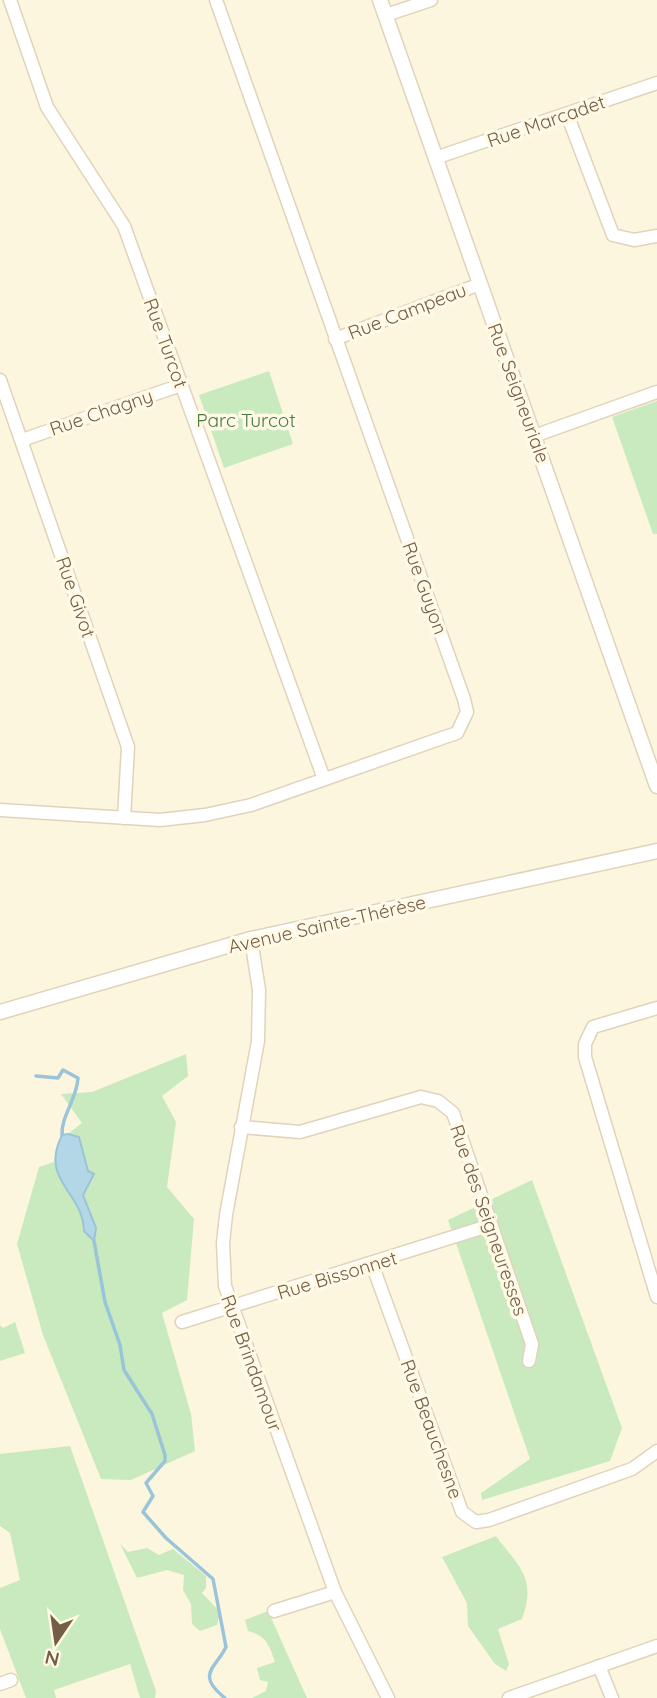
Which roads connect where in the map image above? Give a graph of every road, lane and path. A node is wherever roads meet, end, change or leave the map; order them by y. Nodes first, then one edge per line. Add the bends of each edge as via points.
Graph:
1 (10, 0) edge
2 (216, 0) edge
3 (380, 0) edge
4 (431, 0) edge
5 (386, 15) junction
6 (657, 83) edge
7 (567, 114) junction
8 (435, 158) junction
9 (657, 236) edge
10 (480, 284) junction
11 (335, 339) junction
12 (0, 380) edge
13 (181, 385) junction
14 (657, 392) edge
15 (534, 436) junction
16 (22, 440) junction
17 (324, 779) junction
18 (657, 786) edge
19 (0, 810) edge
20 (124, 818) junction
21 (657, 851) edge
22 (251, 939) junction
23 (657, 1008) edge
24 (0, 1012) edge
25 (241, 1127) junction
26 (491, 1225) junction
27 (372, 1264) junction
28 (657, 1297) edge
29 (231, 1306) junction
30 (182, 1322) dead end
31 (529, 1361) dead end
32 (657, 1451) edge
33 (335, 1592) junction
34 (274, 1611) dead end
35 (657, 1646) edge
36 (599, 1666) junction
37 (388, 1698) edge
38 (509, 1698) edge
39 (612, 1698) edge

1 - 13 street, Rue Turcot via 47,107 124,226
2 - 11 street, Rue Guyon
3 - 5 street, Rue Seigneuriale
4 - 5 street
5 - 8 street, Rue Seigneuriale
6 - 7 street, Rue Marcadet
7 - 8 street, Rue Marcadet
7 - 9 street via 613,235 634,240
8 - 10 street, Rue Seigneuriale
10 - 11 street, Rue Campeau
10 - 15 street, Rue Seigneuriale
11 - 17 street, Rue Guyon via 467,712 457,733
12 - 16 street, Rue Givot
13 - 16 street, Rue Chagny
13 - 17 street, Rue Turcot
14 - 15 street
15 - 18 street, Rue Seigneuriale
16 - 20 street, Rue Givot via 128,747
17 - 20 street, Rue Guyon via 205,816
19 - 20 street, Rue Guyon
21 - 22 street, Avenue Sainte-Thérèse
22 - 24 street, Avenue Sainte-Thérèse
22 - 25 street, Rue Brindamour via 260,1013
23 - 28 street via 593,1027 585,1057
25 - 26 street, Rue des Seigneuresses via 300,1132 421,1097 438,1101 453,1113
25 - 29 street, Rue Brindamour via 223,1242
26 - 27 street, Rue Bissonnet
26 - 31 street, Rue des Seigneuresses via 532,1344
27 - 29 street, Rue Bissonnet
27 - 32 street, Rue Beauchesne via 458,1503 476,1522 632,1469
29 - 30 street, Rue Bissonnet
29 - 33 street, Rue Brindamour
33 - 34 street
33 - 37 street, Rue Brindamour
35 - 36 street
36 - 38 street
36 - 39 street

